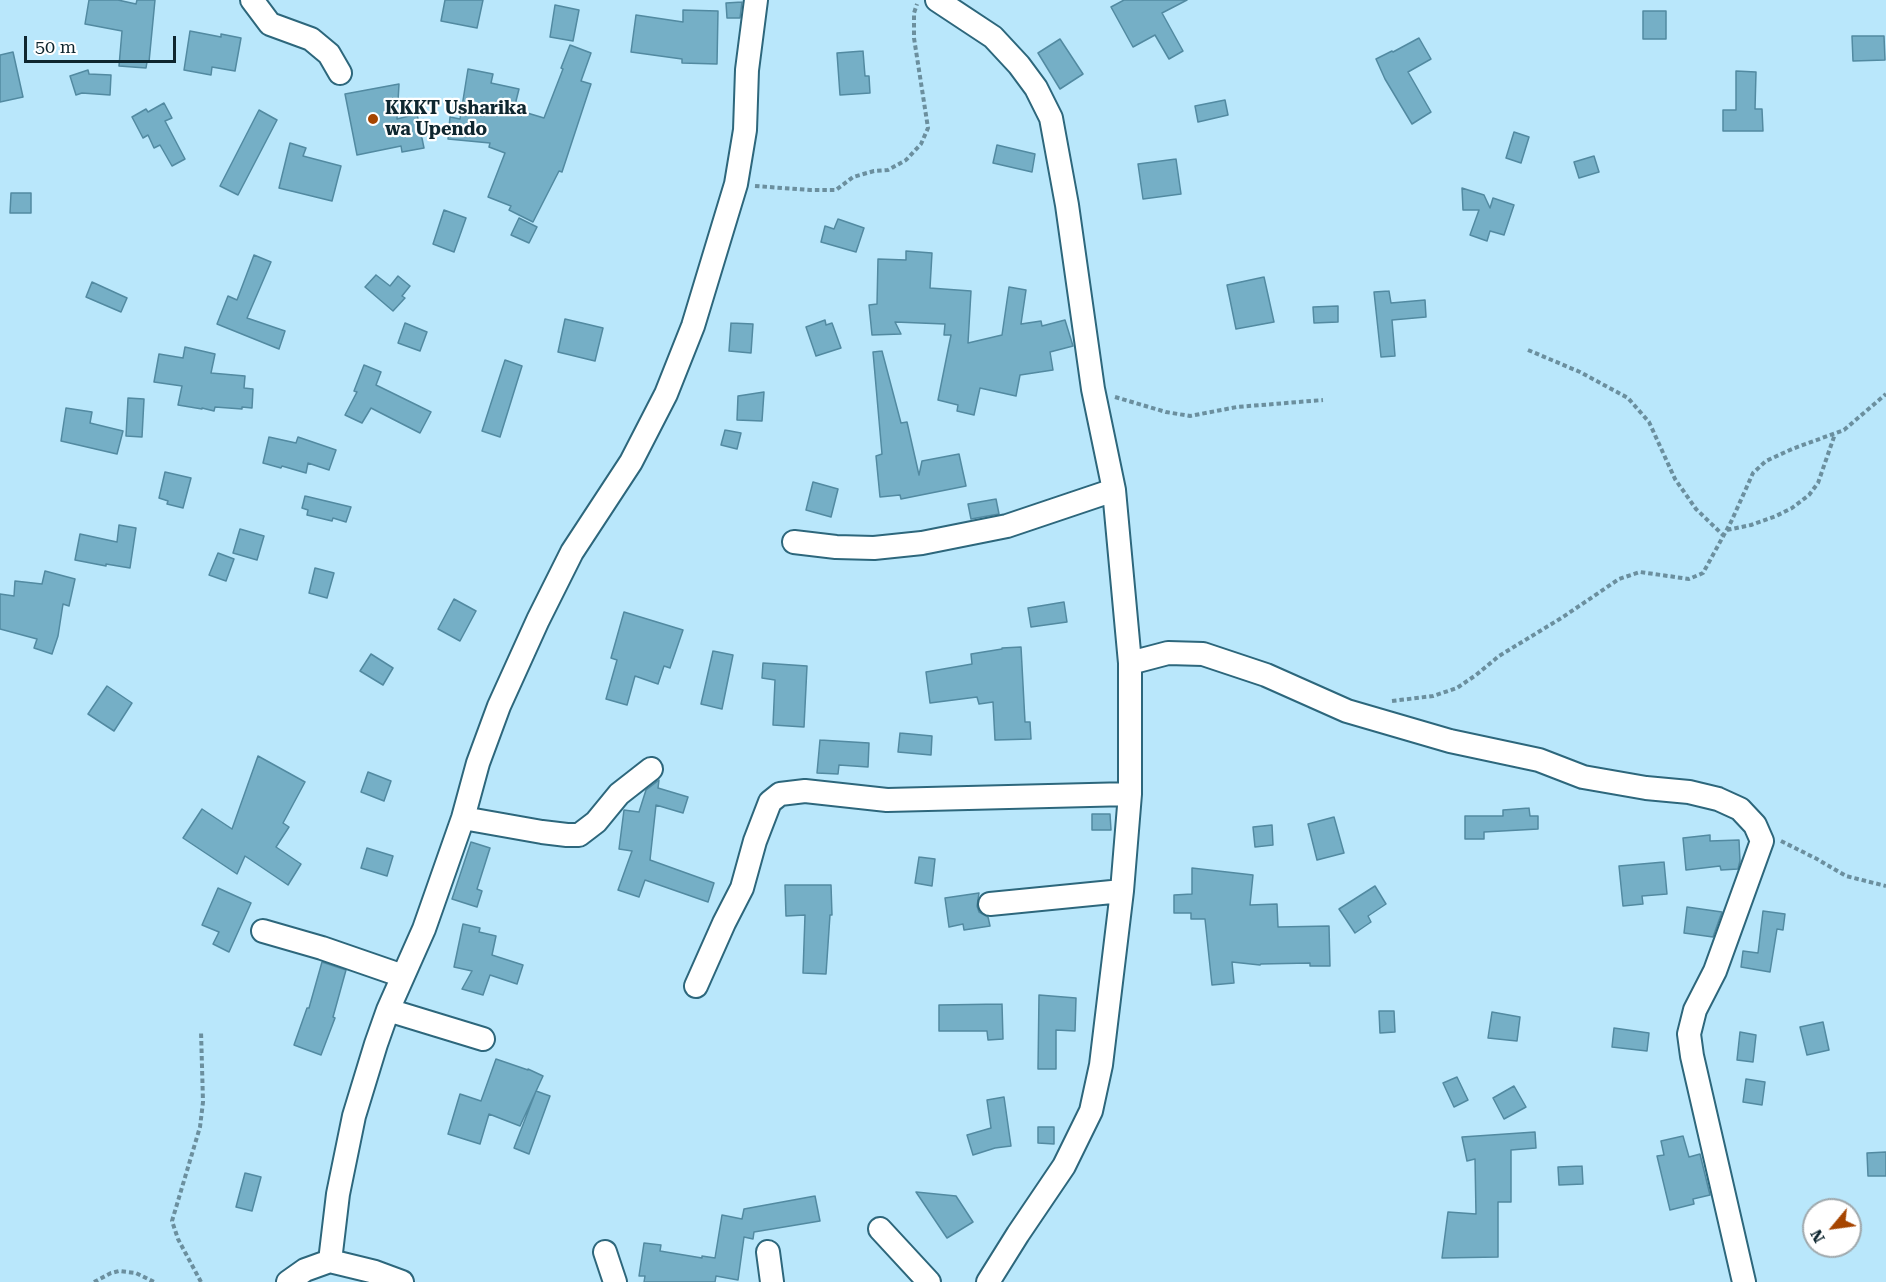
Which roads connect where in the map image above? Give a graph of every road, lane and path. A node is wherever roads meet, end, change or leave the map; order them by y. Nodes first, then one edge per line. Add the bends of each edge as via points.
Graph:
1 (252, 0) edge
2 (756, 0) edge
3 (918, 0) edge
4 (937, 0) edge
5 (340, 73) dead end
6 (736, 184) junction
7 (1528, 350) dead end
8 (1093, 388) junction
9 (1886, 393) edge
10 (1323, 400) dead end
11 (1835, 433) junction
12 (1114, 490) junction
13 (1727, 530) junction
14 (1724, 536) junction
15 (794, 542) dead end
16 (1130, 663) junction
17 (1383, 703) dead end
18 (651, 770) dead end
19 (1130, 794) junction
20 (463, 818) junction
21 (1762, 841) junction
22 (1886, 886) edge
23 (1122, 891) junction
24 (990, 904) dead end
25 (262, 931) dead end
26 (403, 976) junction
27 (696, 986) dead end
28 (388, 1010) junction
29 (201, 1031) dead end
30 (483, 1039) dead end
31 (880, 1228) dead end
32 (605, 1252) dead end
33 (768, 1252) dead end
34 (330, 1261) junction
35 (94, 1282) edge
36 (154, 1282) edge
37 (201, 1282) edge
38 (288, 1282) edge
39 (402, 1282) edge
40 (615, 1282) edge
41 (772, 1282) edge
42 (929, 1282) edge
43 (988, 1282) edge
44 (1744, 1282) edge

1 - 5 street via 270,24 311,39 329,54
2 - 6 street via 747,70 745,130
3 - 6 path via 914,38 928,128 921,144 906,160 888,170 853,177 836,190
4 - 8 street via 993,37 1036,88 1051,118
6 - 20 street via 693,327 666,393 631,462 572,552 537,620 499,706
7 - 14 path via 1628,398 1649,422 1685,494
8 - 10 path via 1120,400 1190,416
8 - 12 street
9 - 11 path via 1844,430
11 - 13 path via 1766,461 1753,473
11 - 13 path via 1818,483 1809,495 1776,516
12 - 15 street via 1007,526 922,543 874,548
12 - 16 street
13 - 14 path
14 - 17 path via 1703,573 1689,579 1640,572 1619,579 1456,688 1433,696
16 - 19 street
16 - 21 street via 1168,653 1203,654 1266,675 1347,711 1450,741 1539,760 1583,777 1718,799 1740,809 1755,825
18 - 20 street via 619,794 596,822 579,835
19 - 23 street
19 - 27 street via 887,800 805,791 780,794 770,802 742,888
20 - 26 street
21 - 22 path via 1782,841 1846,876
21 - 44 street via 1689,1034
23 - 24 street
23 - 43 street via 1103,1053 1091,1112 1064,1166
25 - 26 street
26 - 28 street
28 - 30 street
28 - 34 street via 354,1116 338,1194
29 - 37 path via 200,1127 172,1219
31 - 42 street
32 - 40 street
33 - 41 street
34 - 38 street via 305,1270
34 - 39 street
35 - 36 path via 119,1271 136,1273

